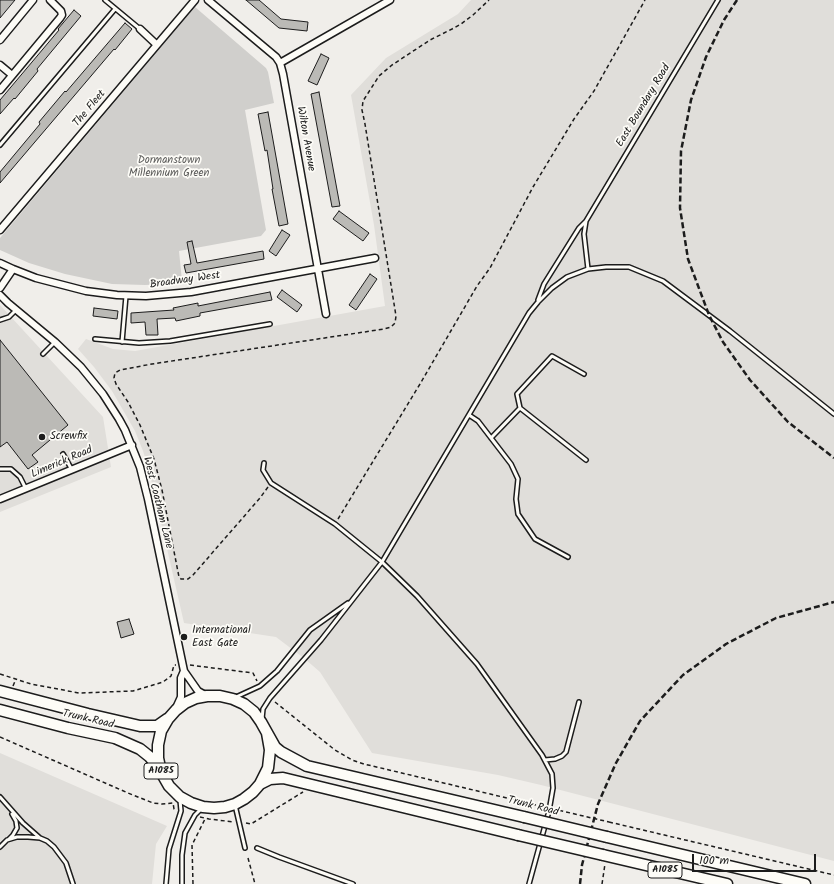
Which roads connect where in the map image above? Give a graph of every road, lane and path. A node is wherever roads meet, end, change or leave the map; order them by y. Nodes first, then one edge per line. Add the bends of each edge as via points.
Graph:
1 (33, 0) edge
2 (50, 0) edge
3 (105, 0) edge
4 (195, 0) edge
5 (208, 0) edge
6 (390, 0) edge
7 (489, 0) edge
8 (645, 0) edge
9 (718, 0) edge
10 (115, 9) junction
11 (140, 29) joint
12 (0, 40) edge
13 (157, 45) junction
14 (280, 63) junction
15 (0, 65) edge
16 (12, 75) junction
17 (0, 90) edge
18 (0, 145) edge
19 (586, 221) junction
20 (0, 230) edge
21 (375, 258) dead end
22 (0, 263) edge
23 (318, 268) junction
24 (13, 269) junction
25 (588, 269) junction
26 (0, 288) edge
27 (0, 294) edge
28 (126, 296) junction
29 (538, 302) junction
30 (16, 310) junction
31 (326, 314) dead end
32 (0, 320) edge
33 (270, 324) dead end
34 (96, 339) dead end
35 (55, 342) junction
36 (122, 342) junction
37 (43, 354) dead end
38 (584, 374) dead end
39 (520, 408) junction
40 (834, 414) edge
41 (469, 415) junction
42 (491, 438) junction
43 (132, 445) junction
44 (63, 454) dead end
45 (586, 460) dead end
46 (264, 463) dead end
47 (0, 469) edge
48 (72, 470) junction
49 (271, 483) junction
50 (26, 489) junction
51 (0, 499) edge
52 (335, 524) junction
53 (568, 557) dead end
54 (382, 562) junction
55 (351, 601) junction
56 (183, 667) junction
57 (0, 674) edge
58 (260, 686) junction
59 (0, 691) edge
60 (207, 696) junction
61 (270, 698) junction
62 (233, 699) junction
63 (579, 702) dead end
64 (0, 710) edge
65 (176, 710) junction
66 (168, 719) junction
67 (262, 722) junction
68 (267, 732) junction
69 (0, 737) edge
70 (545, 760) junction
71 (161, 772) junction
72 (260, 784) junction
73 (309, 794) dead end
74 (180, 797) junction
75 (0, 798) edge
76 (162, 804) dead end
77 (235, 804) junction
78 (203, 807) junction
79 (9, 809) junction
80 (206, 819) dead end
81 (209, 819) dead end
82 (240, 822) junction
83 (40, 838) junction
84 (7, 840) junction
85 (0, 847) edge
86 (245, 848) dead end
87 (257, 848) dead end
88 (248, 858) dead end
89 (604, 860) junction
90 (834, 875) edge
91 (73, 884) edge
92 (166, 884) edge
93 (182, 884) edge
94 (193, 884) edge
95 (255, 884) edge
96 (353, 884) edge
97 (528, 884) edge
98 (602, 884) edge
99 (727, 884) edge
100 (805, 884) edge

1 - 12 street
2 - 16 street via 59,7 62,15
3 - 10 lane
4 - 13 street, The Fleet
5 - 14 street, Wilton Avenue
6 - 14 street
7 - 49 path via 461,24 430,40 392,65 379,76 363,101 362,110 396,316 391,327 152,364 115,373 116,384 140,425 154,459 181,579 188,579 193,575
8 - 52 path via 594,91 533,187 490,268
9 - 19 lane, East Boundary Road
10 - 11 lane
10 - 18 lane
11 - 13 street
13 - 20 street, The Fleet
14 - 23 street, Wilton Avenue
15 - 16 street
16 - 17 street
19 - 25 lane via 584,234
19 - 29 lane, East Boundary Road via 544,284
21 - 23 street, Broadway West
22 - 24 street, Broadway West
23 - 28 street, Broadway West via 191,292
23 - 31 street, Wilton Avenue
24 - 26 street
24 - 28 street, Broadway West via 86,291
25 - 29 lane via 567,277
25 - 40 lane via 629,267 663,281
27 - 30 street, West Coatham Lane
28 - 36 lane
29 - 41 lane
30 - 32 lane via 9,317
30 - 35 street, West Coatham Lane
33 - 36 lane via 170,341
34 - 36 lane
35 - 37 lane
35 - 43 street, West Coatham Lane via 81,367 103,394
38 - 39 lane via 552,356 517,394
39 - 42 lane
39 - 45 lane
41 - 42 lane via 478,421
41 - 54 lane
42 - 53 lane via 511,464 518,479 518,514 535,539
43 - 48 street, Limerick Road
43 - 56 street, West Coatham Lane via 148,499
44 - 48 lane
46 - 49 lane via 263,470
47 - 50 lane via 11,469 20,477
48 - 50 street, Limerick Road
49 - 52 lane
50 - 51 street, Limerick Road
52 - 54 lane
54 - 55 lane
54 - 70 lane via 417,596 477,664
55 - 58 lane via 310,630
55 - 61 lane
56 - 57 path via 174,665 171,676 163,682 132,691 79,693 31,684
56 - 58 path via 253,674
56 - 60 street, West Coatham Lane via 198,691
56 - 65 street, West Coatham Lane via 181,697
58 - 62 lane
59 - 66 main road, Trunk Road / A1085 via 140,726 157,726
60 - 62 main road, A1085
60 - 65 main road, A1085 via 196,698
61 - 67 lane via 263,709
61 - 90 path, bridge via 335,750 364,764
62 - 67 main road, A1085 via 244,704
63 - 70 lane via 566,752 555,759
64 - 71 main road, Trunk Road / A1085 via 115,738 140,749
65 - 66 main road, A1085
66 - 71 main road, A1085 via 161,731 158,745
67 - 68 main road, A1085
68 - 72 main road, A1085 via 270,750 268,768
68 - 100 main road, Trunk Road / A1085, bridge via 276,748 307,766
69 - 76 path via 128,793
70 - 97 lane via 552,774 553,788
71 - 74 main road, A1085 via 169,786
72 - 77 main road, A1085
72 - 89 main road, A1085, bridge via 270,779 283,778 518,835
73 - 82 path via 302,792 251,824
74 - 78 main road, A1085
74 - 92 lane via 181,811 169,849
75 - 79 lane
77 - 78 main road, A1085 via 225,807
77 - 82 lane
78 - 93 lane via 195,815 185,833
79 - 83 lane
79 - 84 lane via 17,828
80 - 94 path via 192,845
81 - 82 path
82 - 86 lane
83 - 84 lane via 17,837
83 - 91 lane via 54,847 66,863
84 - 85 lane
87 - 96 lane
88 - 95 path
89 - 98 path
89 - 99 main road, A1085

